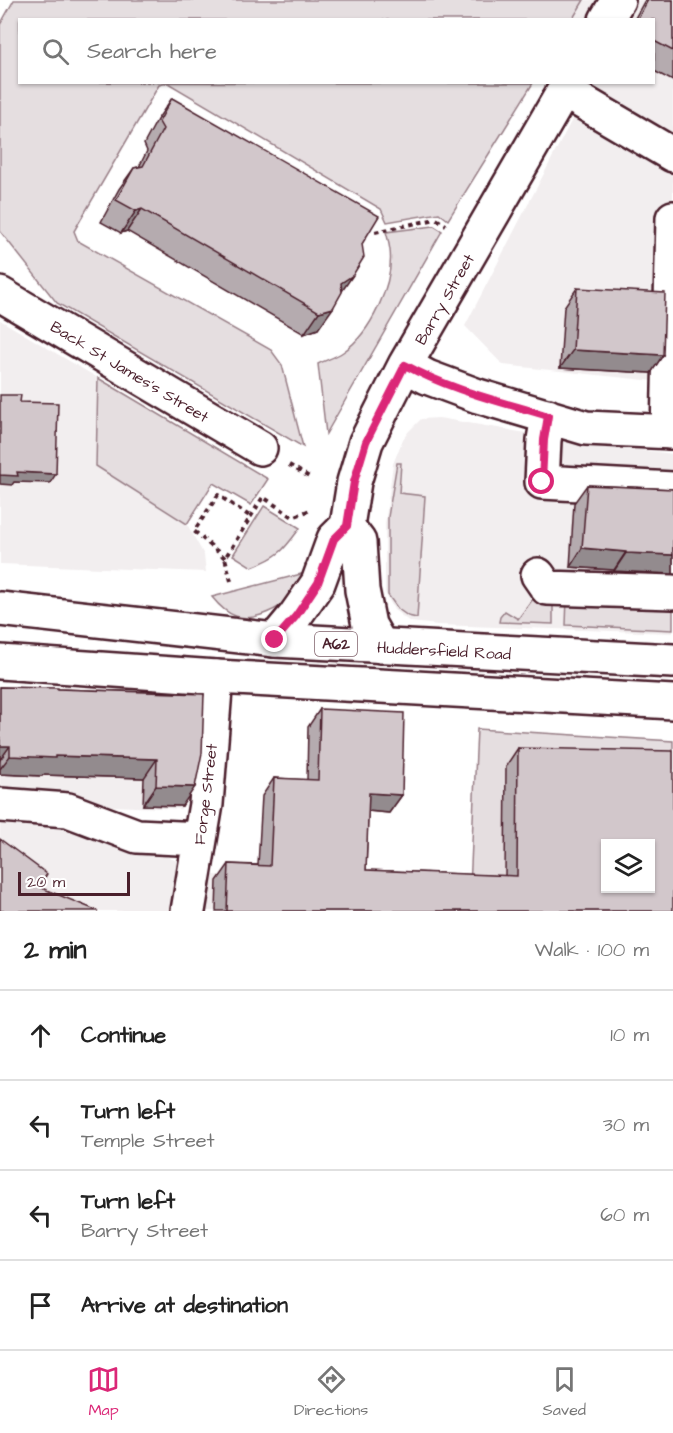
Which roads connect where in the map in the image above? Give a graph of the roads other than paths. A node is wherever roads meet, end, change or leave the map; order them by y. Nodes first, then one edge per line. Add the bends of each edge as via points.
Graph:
1 (618, 0) edge
2 (607, 18) edge
3 (567, 87) edge
4 (673, 155) edge
5 (673, 219) edge
6 (0, 294) edge
7 (405, 365) junction
8 (548, 416) junction
9 (671, 432) edge
10 (260, 448) dead end
11 (673, 489) edge
12 (347, 526) junction
13 (538, 575) dead end
14 (673, 592) edge
15 (0, 609) edge
16 (275, 640) junction
17 (381, 646) junction
18 (673, 661) edge
19 (0, 662) edge
20 (216, 676) junction
21 (673, 702) edge
22 (0, 805) edge
23 (200, 839) junction
24 (188, 911) edge

1 - 2 street
3 - 4 street
3 - 7 street, Barry Street
5 - 9 street
6 - 10 street, Back St James's Street
7 - 8 street via 449,386
7 - 12 street, Barry Street via 366,442
8 - 9 street via 586,428
8 - 11 street via 542,482
12 - 16 street, Barry Street via 334,539 318,583
12 - 17 street via 359,542 369,625
13 - 14 street via 547,588
15 - 16 street, Huddersfield Road / A62
16 - 17 street, Huddersfield Road / A62
17 - 18 street, Huddersfield Road / A62
19 - 20 street
20 - 21 street
20 - 23 street, Forge Street
22 - 23 street via 68,810 137,836
23 - 24 street, Forge Street

